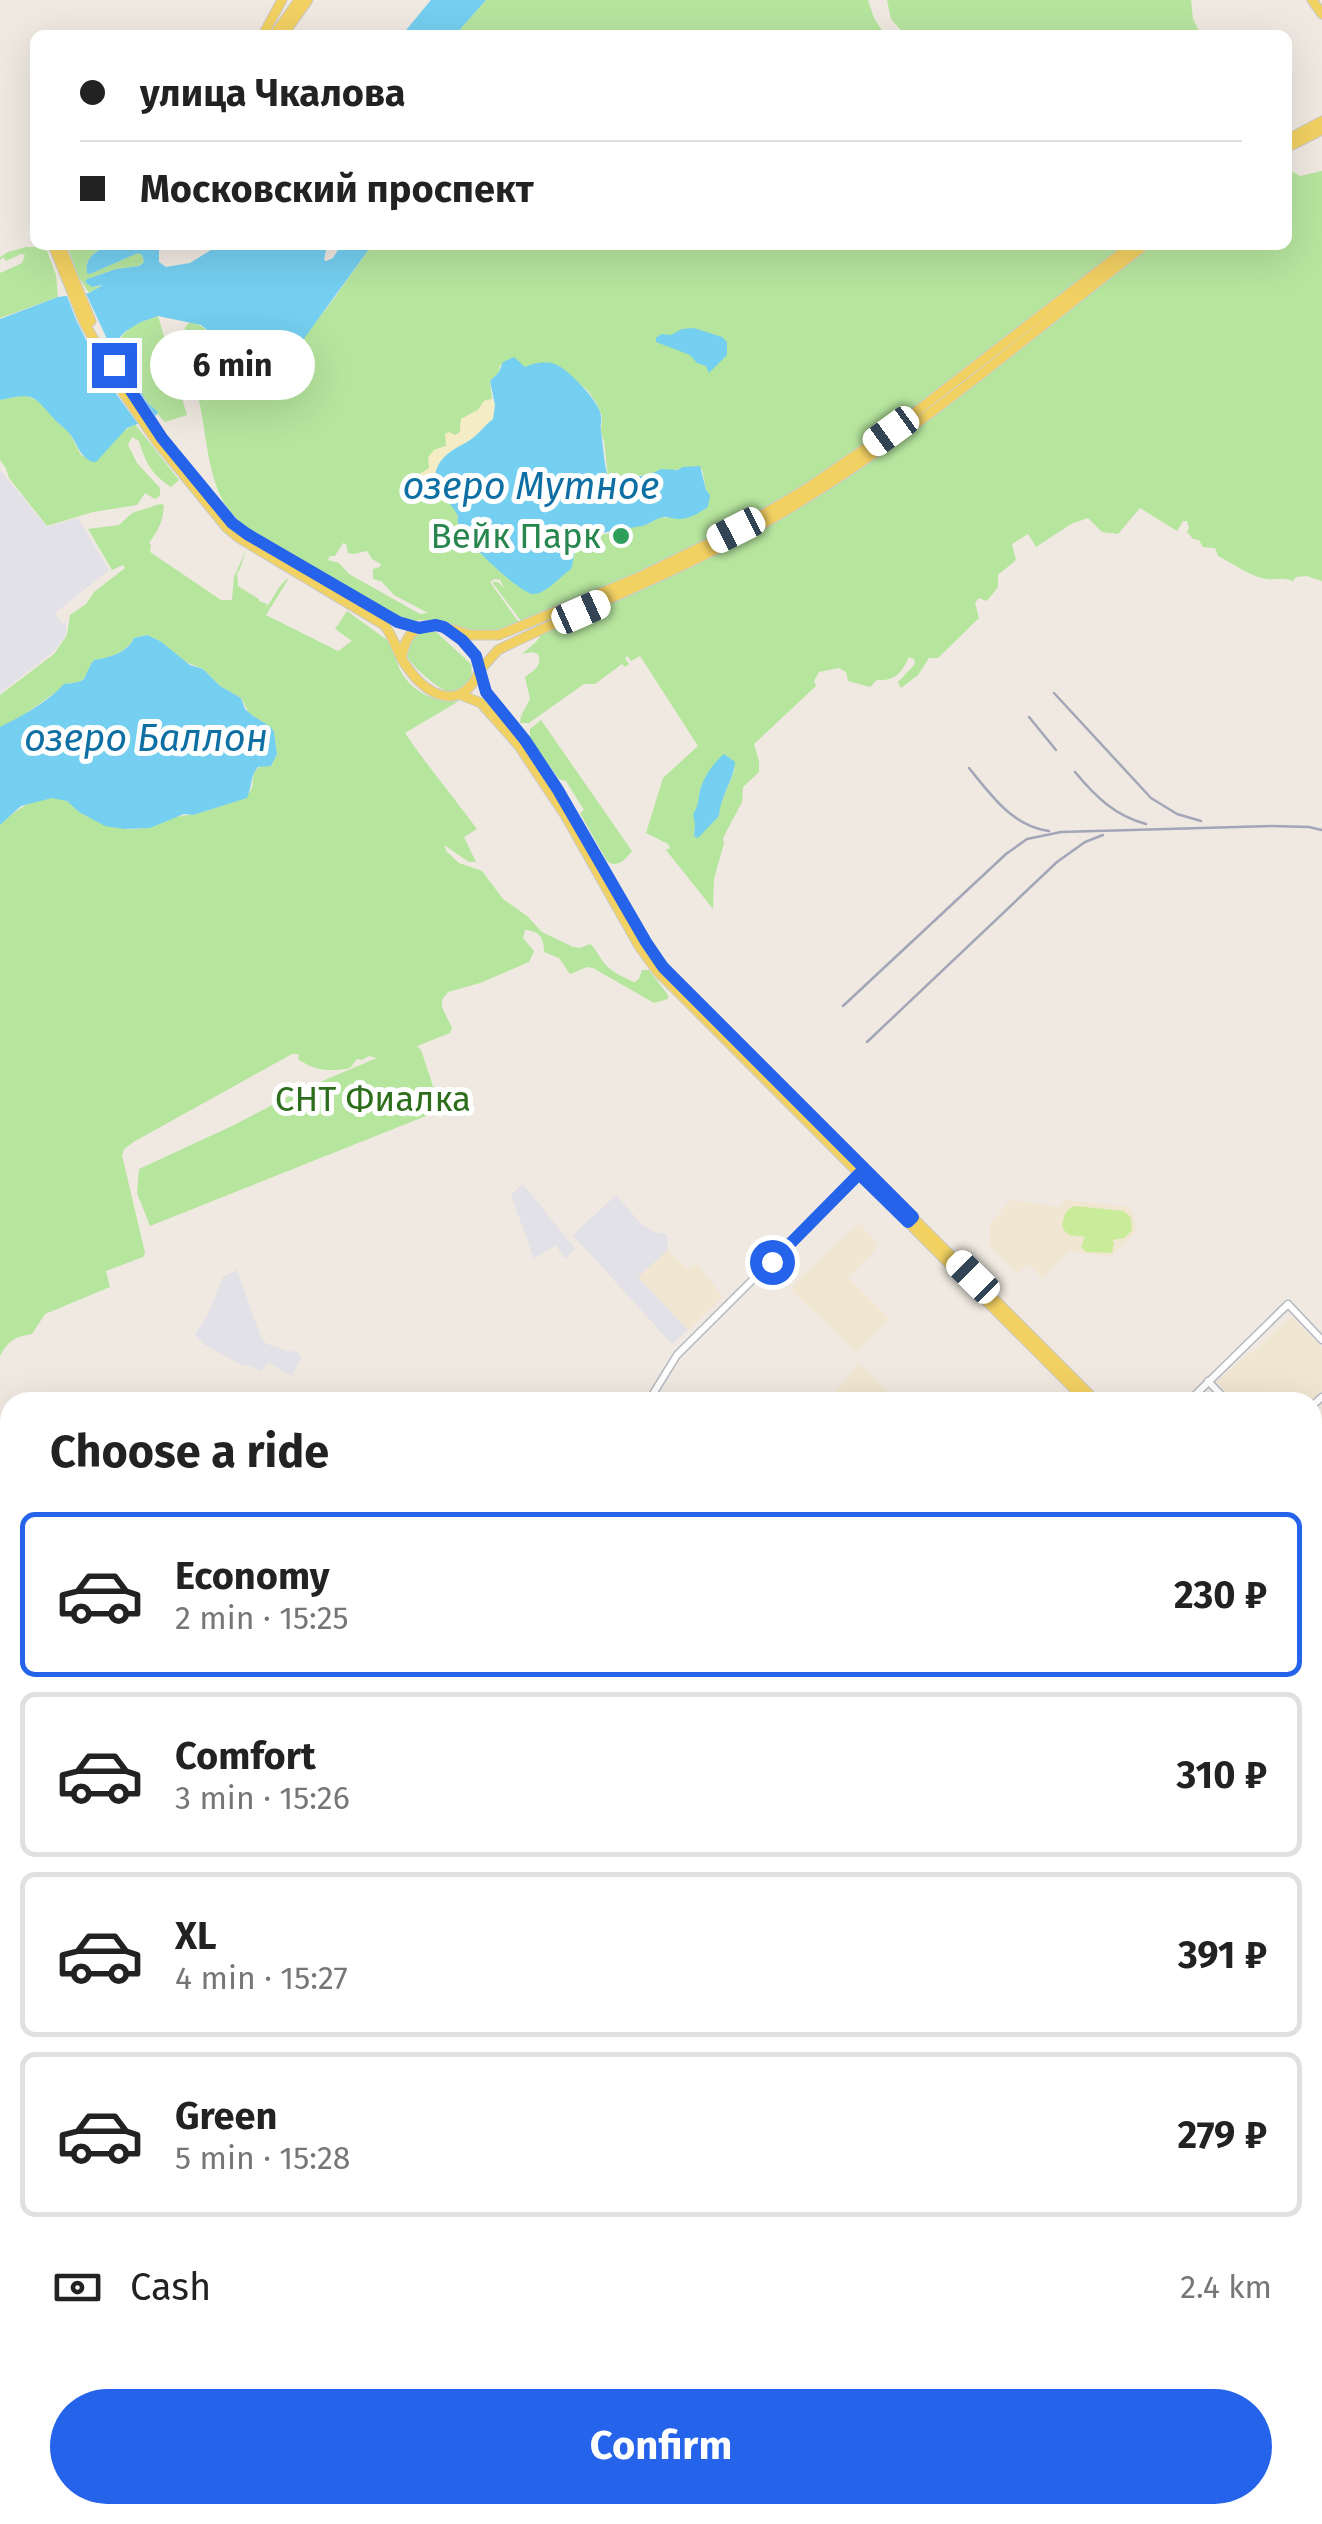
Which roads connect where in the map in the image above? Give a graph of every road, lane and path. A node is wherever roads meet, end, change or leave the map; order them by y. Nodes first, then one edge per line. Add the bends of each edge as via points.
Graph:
1 (282, 0) edge
2 (299, 0) edge
3 (308, 0) edge
4 (1312, 0) edge
5 (1322, 14) edge
6 (266, 30) edge
7 (278, 30) edge
8 (287, 30) edge
9 (1322, 121) edge
10 (1322, 130) edge
11 (1292, 141) edge
12 (1292, 142) edge
13 (58, 250) edge
14 (1126, 250) edge
15 (1140, 250) edge
16 (160, 440) junction
17 (444, 627) junction
18 (419, 628) junction
19 (402, 656) junction
20 (480, 672) junction
21 (461, 695) junction
22 (604, 878) junction
23 (859, 1174) junction
24 (911, 1220) junction
25 (1322, 1340) edge
26 (1208, 1381) junction
27 (654, 1392) edge
28 (1077, 1392) edge
29 (1088, 1392) edge
30 (1198, 1392) edge
31 (1218, 1392) edge

1 - 6 main road
2 - 7 main road
3 - 8 main road
4 - 5 main road
9 - 11 main road
10 - 12 main road
13 - 16 main road via 104,348
14 - 17 main road via 891,431 736,530 498,635
15 - 20 main road via 814,494 664,574 498,650
16 - 18 main road via 241,530
16 - 19 main road via 229,531 384,626
17 - 18 main road
17 - 20 main road via 470,647
18 - 19 main road
19 - 21 main road via 422,683 439,694
20 - 21 main road
20 - 22 main road via 486,692 558,790
21 - 22 main road via 481,703 519,746
22 - 23 main road via 657,971
22 - 24 main road via 663,967
23 - 24 main road
23 - 27 street via 677,1355
24 - 28 main road
24 - 29 main road
25 - 26 street via 1288,1304
26 - 30 street
26 - 31 street

